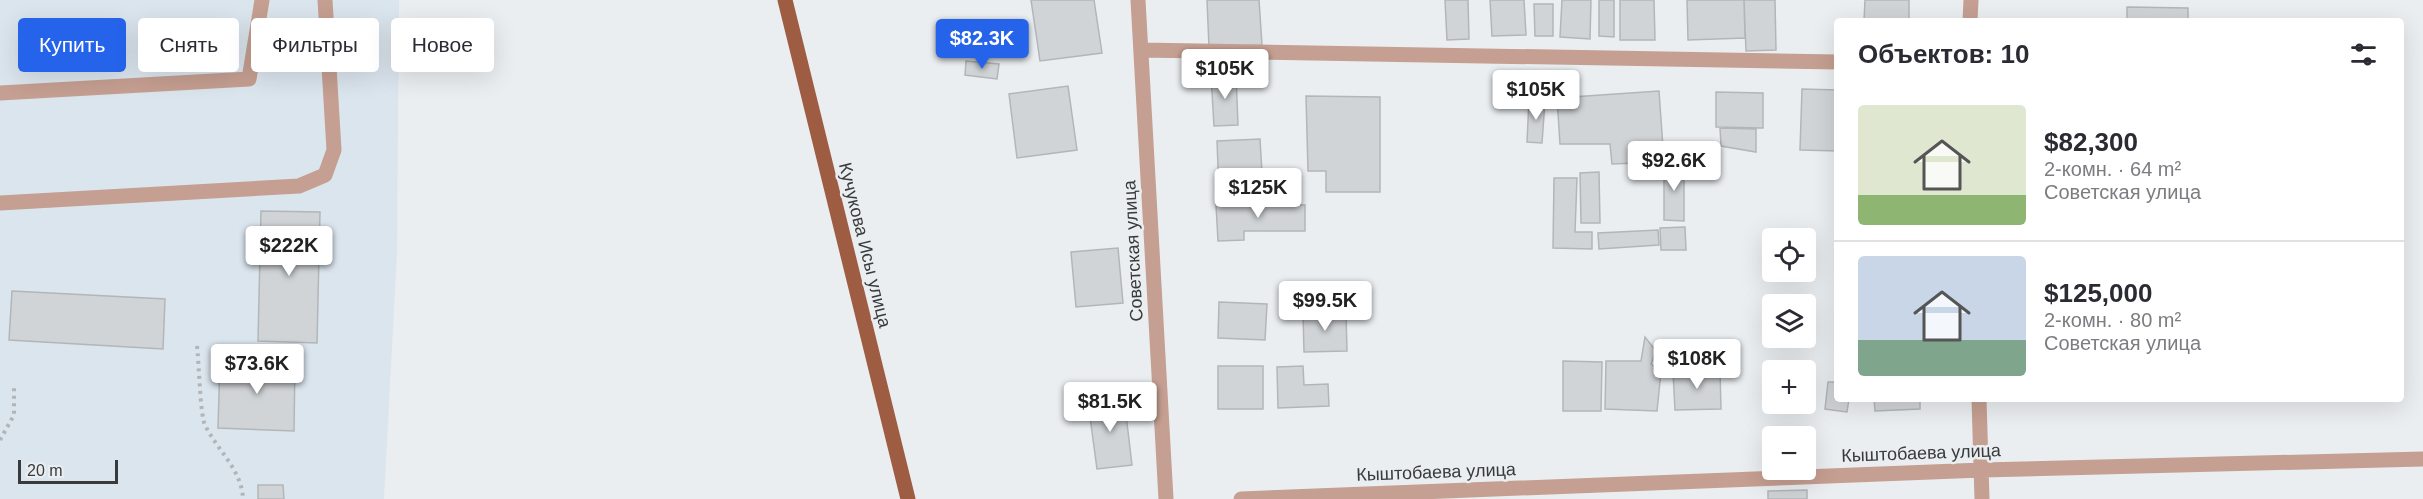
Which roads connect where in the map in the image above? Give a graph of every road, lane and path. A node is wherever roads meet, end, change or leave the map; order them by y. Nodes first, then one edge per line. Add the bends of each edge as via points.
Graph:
1 (262, 0) edge
2 (324, 0) edge
3 (785, 0) edge
4 (1138, 0) edge
5 (1971, 0) edge
6 (1970, 18) edge
7 (1141, 50) junction
8 (1834, 63) edge
9 (0, 93) edge
10 (0, 203) edge
11 (197, 346) dead end
12 (14, 386) dead end
13 (1979, 402) edge
14 (0, 440) edge
15 (2423, 459) edge
16 (1982, 470) junction
17 (243, 499) edge
18 (908, 499) edge
19 (1166, 499) edge
20 (1241, 499) edge
21 (1983, 499) edge

1 - 9 street via 249,79
2 - 10 street via 334,150 325,175 299,186
3 - 18 main road, Кучукова Исы улица
4 - 7 street, Советская улица
5 - 6 street
7 - 8 street
7 - 19 street, Советская улица
11 - 17 path via 204,424 227,457
12 - 14 path via 14,415
13 - 16 street
15 - 16 street, Кыштобаева улица
16 - 20 street, Кыштобаева улица
16 - 21 street

